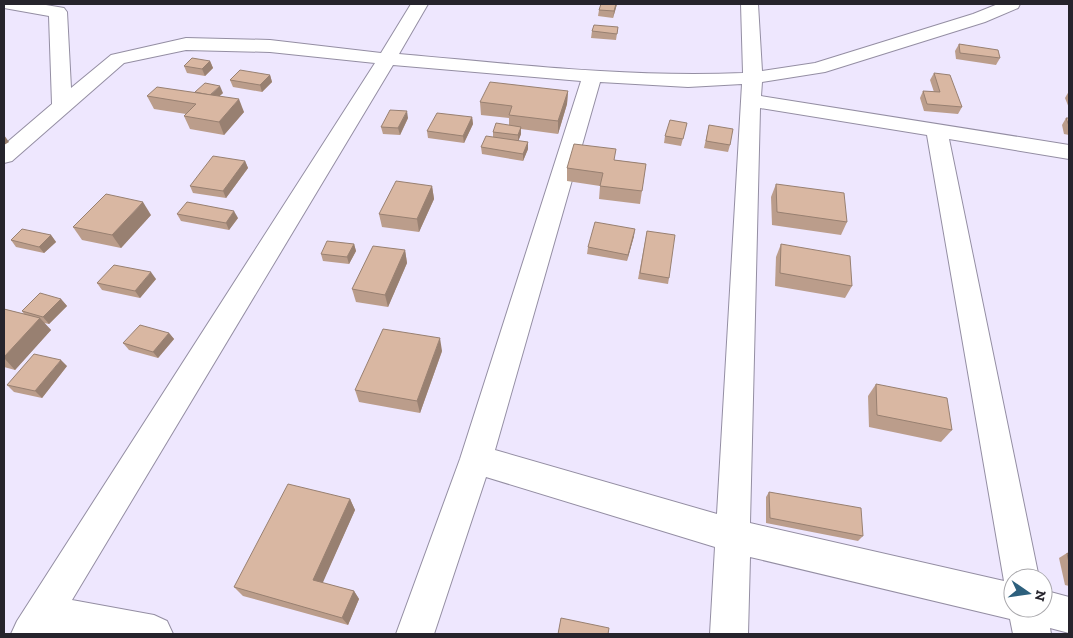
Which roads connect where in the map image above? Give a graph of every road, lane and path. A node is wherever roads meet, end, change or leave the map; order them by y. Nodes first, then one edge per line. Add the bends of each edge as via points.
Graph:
1 (10, 4) edge
2 (419, 4) edge
3 (749, 4) edge
4 (1012, 4) edge
5 (387, 59) junction
6 (592, 76) junction
7 (751, 89) junction
8 (62, 106) junction
9 (937, 131) junction
10 (1069, 152) edge
11 (4, 156) edge
12 (476, 460) junction
13 (733, 536) junction
14 (1019, 568) edge
15 (1003, 599) edge
16 (1053, 611) edge
17 (1069, 615) edge
18 (1028, 618) edge
19 (37, 624) edge
20 (154, 634) edge
21 (415, 634) edge
22 (729, 634) edge
23 (1032, 634) edge

1 - 8 street via 58,12
2 - 5 street
3 - 7 street
4 - 7 street via 979,18
5 - 6 street
5 - 8 street via 270,46 186,44 118,59
5 - 19 street
6 - 7 street via 688,81
6 - 12 street
7 - 9 street
7 - 13 street
8 - 11 street
9 - 10 street
9 - 14 street
12 - 13 street
12 - 21 street
13 - 15 street
13 - 22 street
16 - 17 street
18 - 23 street
19 - 20 street

